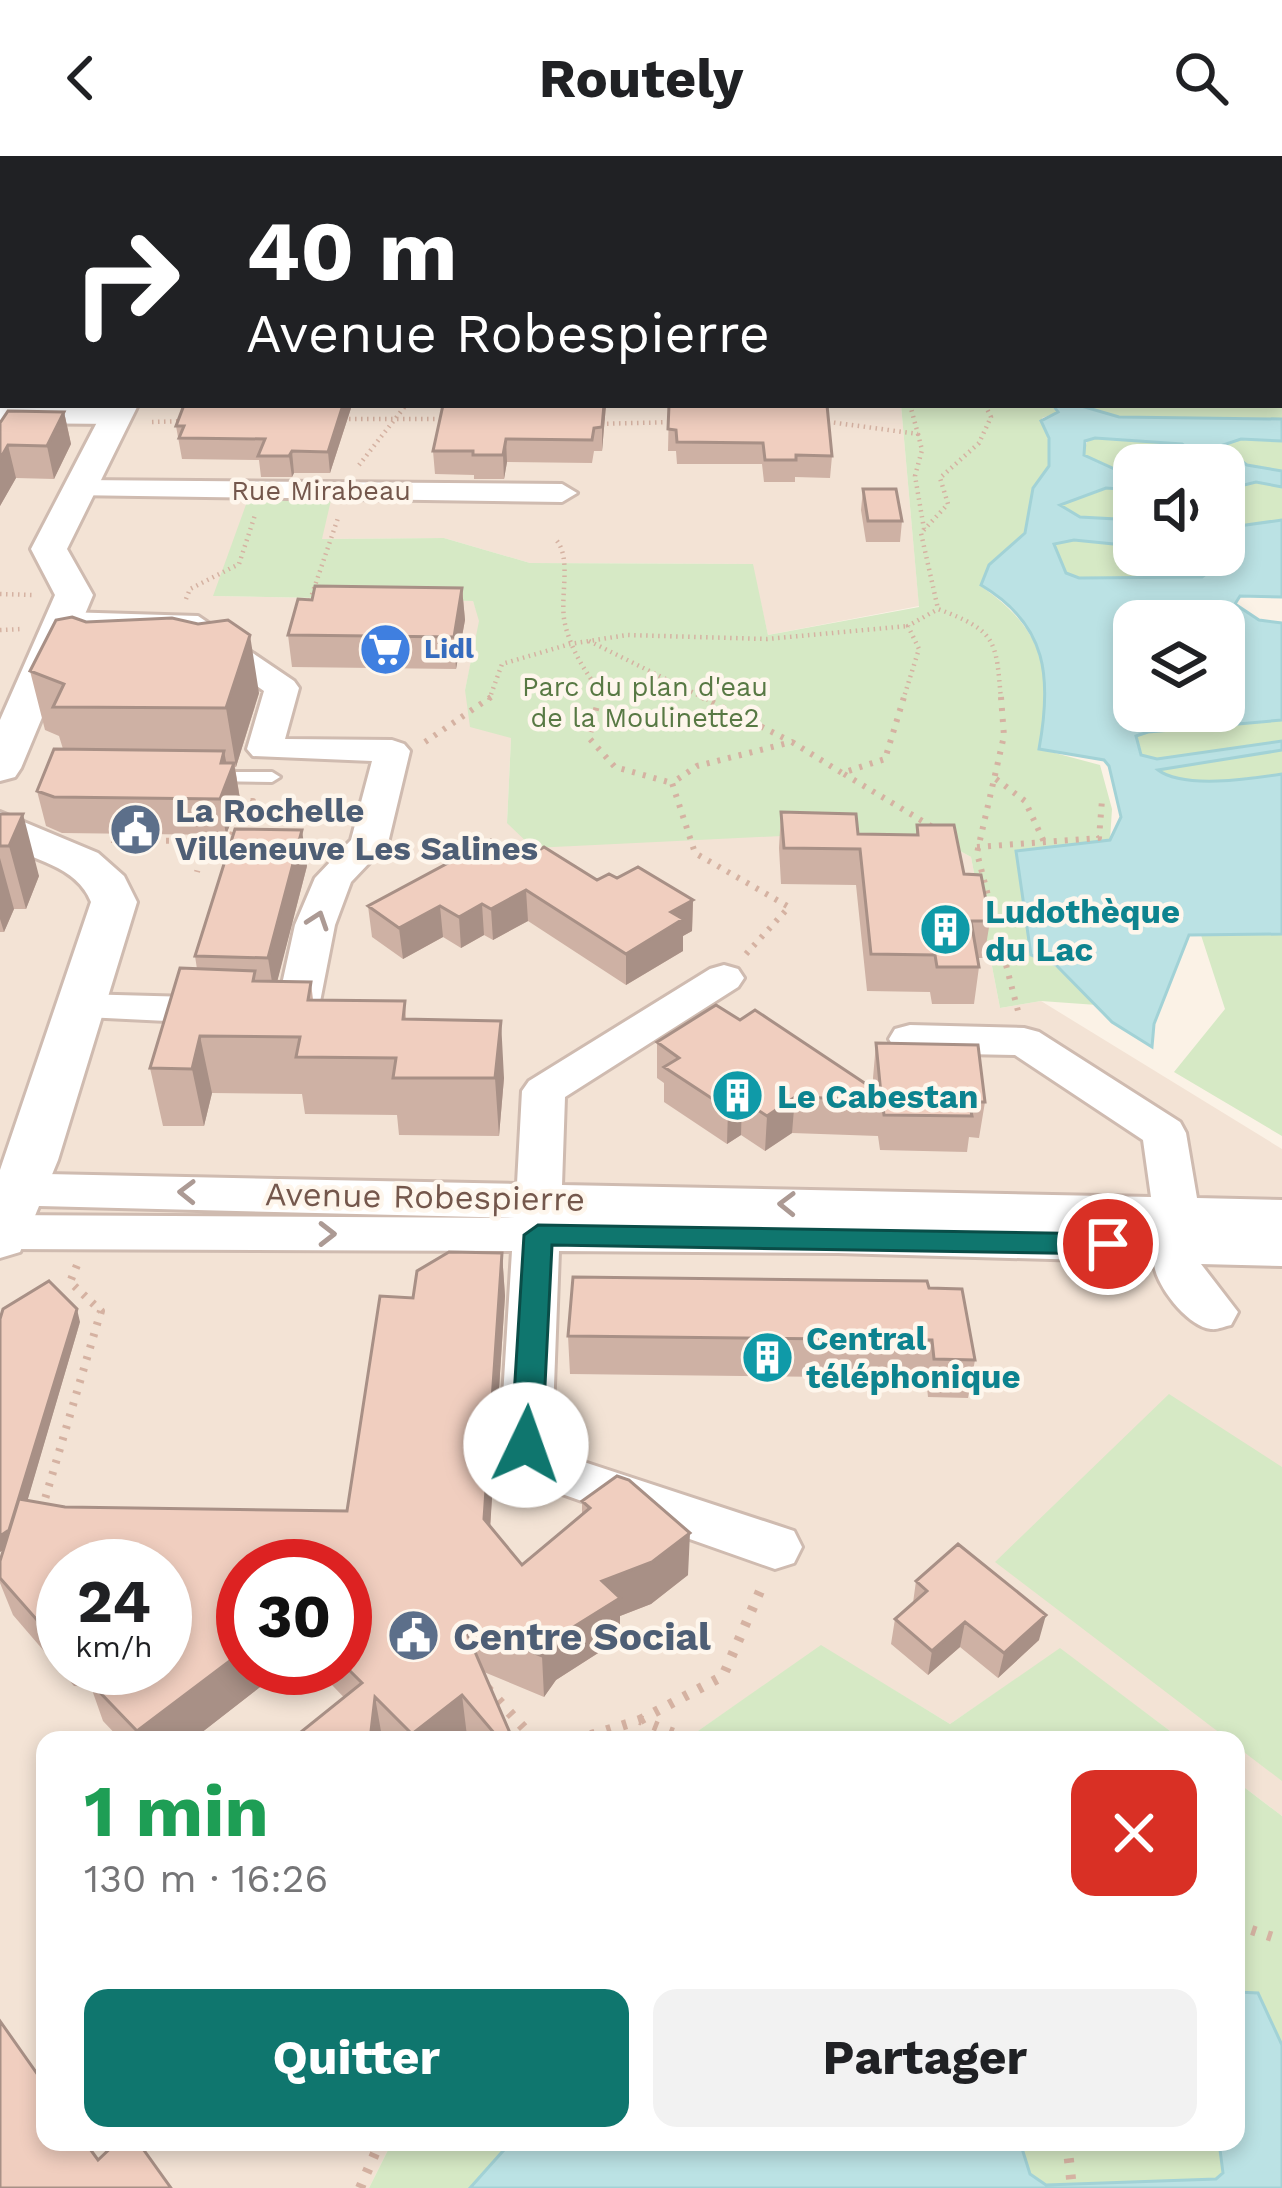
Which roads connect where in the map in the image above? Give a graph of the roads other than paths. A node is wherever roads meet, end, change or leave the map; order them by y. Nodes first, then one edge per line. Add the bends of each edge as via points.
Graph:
1 (118, 414) edge
2 (0, 415) edge
3 (81, 489) junction
4 (562, 494) dead end
5 (65, 622) junction
6 (0, 767) edge
7 (203, 776) edge
8 (272, 777) dead end
9 (0, 825) edge
10 (724, 977) road end
11 (80, 1007) junction
12 (297, 1012) junction
13 (342, 1013) edge
14 (910, 1039) edge
15 (4, 1216) edge
16 (537, 1216) junction
17 (1282, 1216) edge
18 (1179, 1230) junction
19 (1282, 1249) edge
20 (1214, 1312) dead end
21 (776, 1547) road end

1 - 2 street
1 - 3 street
3 - 4 street, Rue Mirabeau
3 - 5 street via 50,549 74,595
5 - 6 street
12 -> 5 street via 315,925 334,878 369,843 392,751 265,749 282,688 187,622
7 - 8 lane
9 - 11 street via 95,869 110,886 111,918
10 - 16 street via 544,1091
11 - 12 street
11 - 15 street
12 - 13 street
14 - 18 street via 1024,1042 1163,1133
16 -> 15 street, Avenue Robespierre
15 -> 16 street, Avenue Robespierre via 88,1232
16 - 18 street, Avenue Robespierre via 838,1236
16 - 21 street via 526,1445 569,1478
17 - 18 street, Avenue Robespierre
18 - 19 street, Avenue Robespierre
18 - 20 street via 1178,1273

